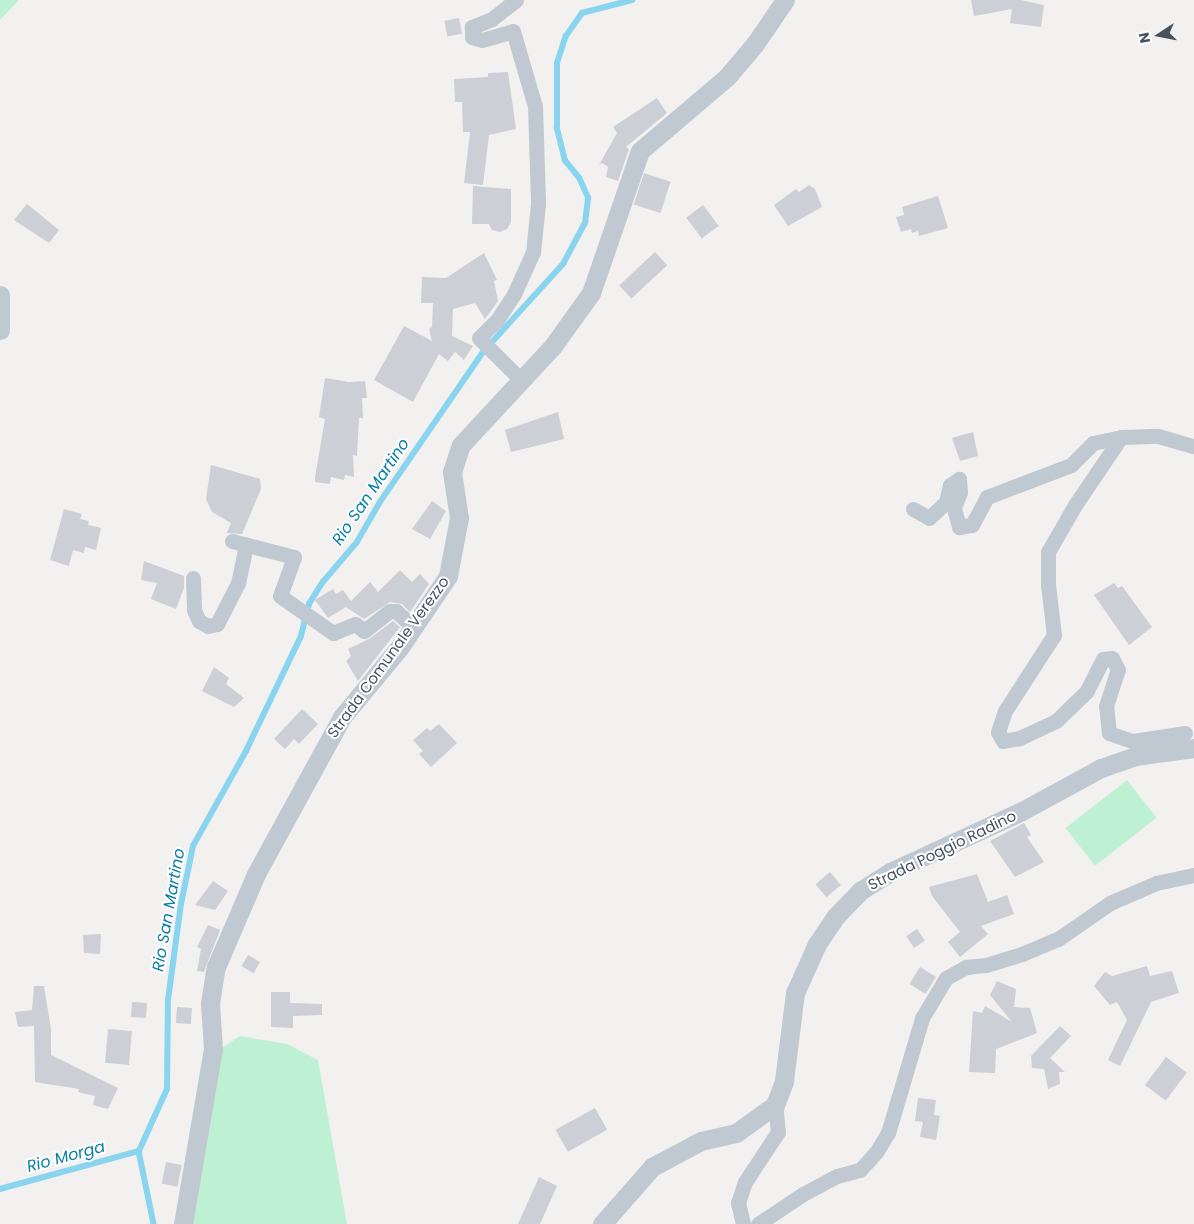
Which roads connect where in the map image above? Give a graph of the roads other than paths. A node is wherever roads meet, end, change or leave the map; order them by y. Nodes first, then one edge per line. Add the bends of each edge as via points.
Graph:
1 (516, 0) edge
2 (784, 0) edge
3 (0, 295) edge
4 (0, 330) edge
5 (520, 379) junction
6 (1121, 437) junction
7 (1194, 446) edge
8 (913, 509) dead end
9 (232, 541) dead end
10 (246, 545) junction
11 (193, 578) dead end
12 (419, 619) junction
13 (1188, 740) edge
14 (1194, 876) edge
15 (775, 1106) junction
16 (183, 1224) edge
17 (602, 1224) edge
18 (743, 1224) edge
19 (758, 1224) edge

1 - 5 street via 492,19 472,27 472,37 482,40 513,30 535,106 538,204 533,252 514,294 479,338
2 - 5 street, Strada Comunale Verezzo via 755,44 727,77 640,151 591,293 553,346
3 - 4 street
5 - 12 street, Strada Comunale Verezzo via 460,445 452,472 459,518 455,553 448,576
6 - 7 street via 1158,436
6 - 8 street via 1093,443 1071,465 986,497 972,524 959,527 954,508 960,492 959,479 950,485 946,502 929,518
6 - 13 street via 1048,552 1054,635 1004,711 998,732 1003,741 1020,738 1056,721 1087,690 1103,658 1112,658 1118,670 1106,706 1109,732 1132,741
9 - 10 street
10 - 11 street via 238,582 217,624 208,626 199,620 194,610
10 - 12 street via 294,557 280,596 333,633 355,624 364,631 390,611 396,611 409,623
12 - 16 street, Strada Comunale Verezzo via 342,717 256,874 216,967 210,1003 213,1049
13 - 15 street, Strada Poggio Radino via 1101,768 1022,811 890,872 860,891 836,916 817,944 795,993 784,1081
14 - 19 street via 1156,883 1110,904 1058,939 995,963 966,967 946,978 922,1018 888,1133 877,1151 860,1170 820,1185
15 - 17 street via 736,1133 701,1141 652,1167
15 - 18 street via 778,1132 745,1182 738,1202

